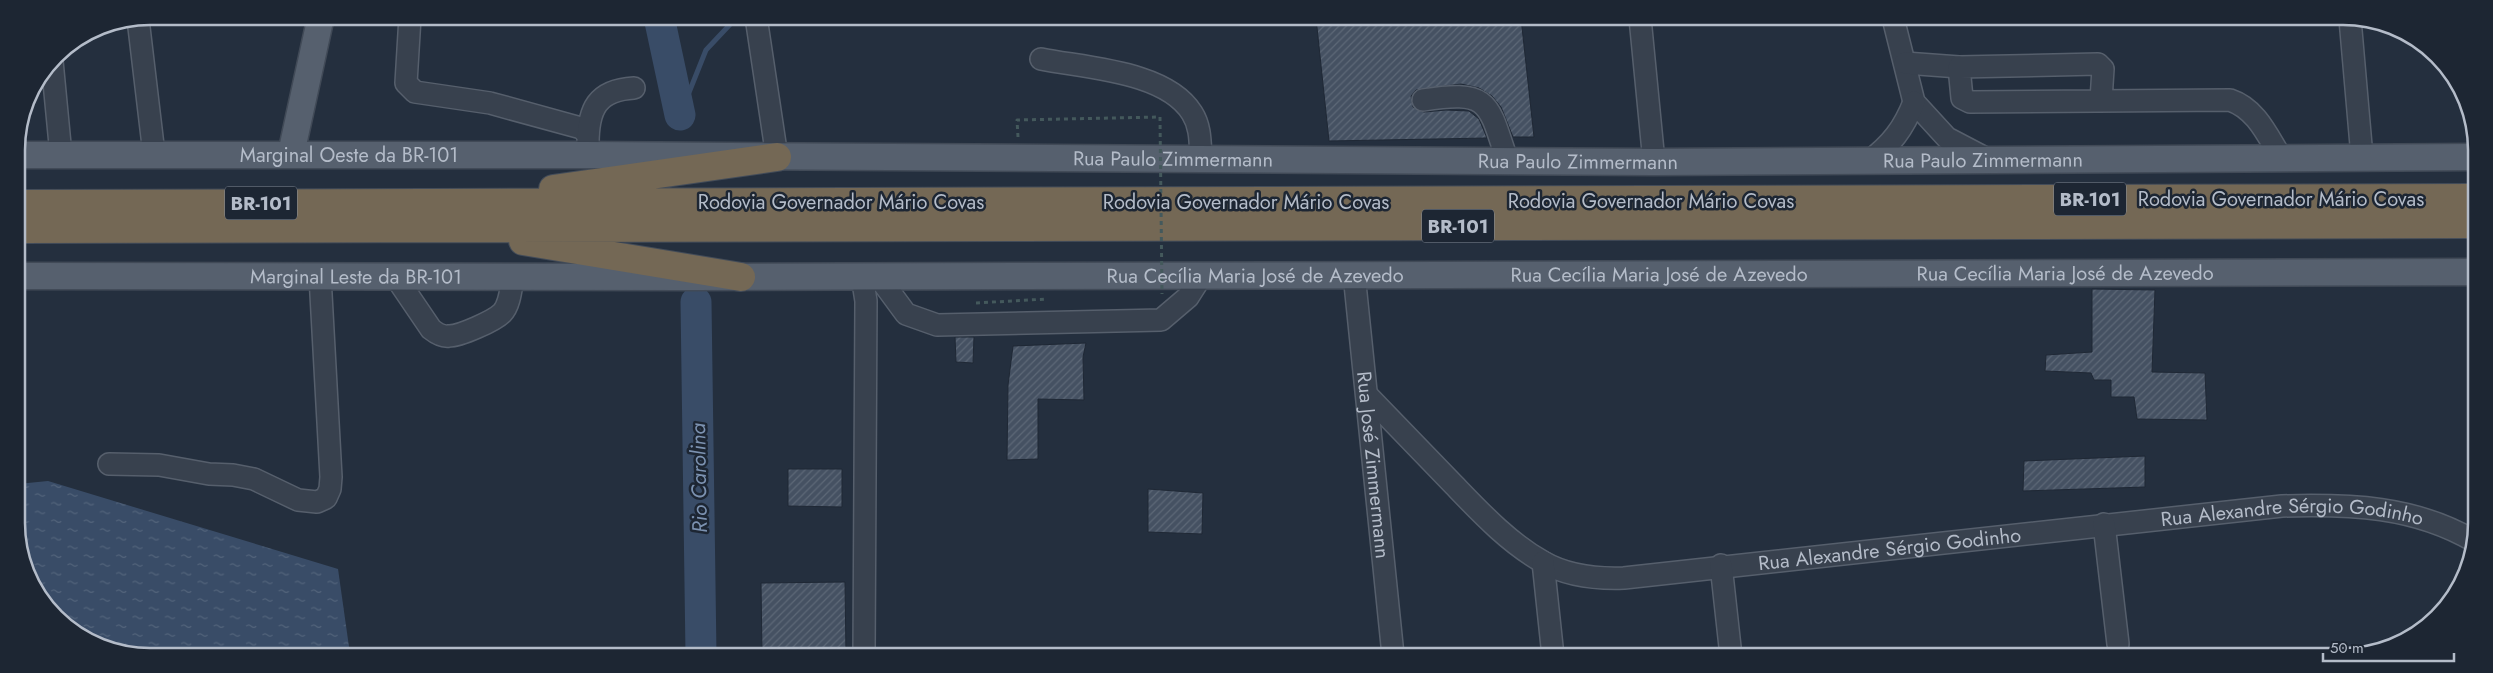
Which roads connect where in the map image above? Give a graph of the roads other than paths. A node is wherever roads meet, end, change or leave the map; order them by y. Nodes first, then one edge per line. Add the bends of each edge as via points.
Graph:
1 (319, 25) edge
2 (409, 25) edge
3 (757, 25) edge
4 (1641, 25) edge
5 (1895, 25) edge
6 (2351, 25) edge
7 (139, 26) edge
8 (1040, 60) dead end
9 (1905, 63) junction
10 (1959, 67) junction
11 (53, 71) edge
12 (634, 88) dead end
13 (1423, 100) dead end
14 (2101, 100) junction
15 (1914, 102) junction
16 (588, 144) junction
17 (61, 154) junction
18 (154, 154) junction
19 (291, 154) junction
20 (25, 155) edge
21 (683, 155) joint
22 (777, 157) junction
23 (2468, 157) edge
24 (1201, 158) junction
25 (2362, 158) junction
26 (2282, 159) junction
27 (1507, 160) junction
28 (1654, 162) junction
29 (1868, 162) junction
30 (1993, 162) junction
31 (2468, 198) edge
32 (25, 204) edge
33 (446, 216) junction
34 (2468, 224) edge
35 (25, 230) edge
36 (2468, 272) edge
37 (1354, 274) junction
38 (1202, 275) junction
39 (25, 276) edge
40 (320, 276) junction
41 (395, 276) junction
42 (870, 276) junction
43 (512, 277) junction
44 (694, 277) joint
45 (741, 277) junction
46 (1367, 395) junction
47 (109, 464) dead end
48 (2104, 524) junction
49 (2467, 537) edge
50 (1543, 562) junction
51 (1721, 566) junction
52 (2118, 644) dead end
53 (864, 648) edge
54 (1392, 648) edge
55 (1552, 648) edge
56 (1730, 648) edge

1 - 19 main road
2 - 16 street via 406,83 415,92 490,103 581,128
3 - 22 street
4 - 28 street
5 - 9 street
6 - 25 street
7 - 18 street
8 - 24 street via 1128,75 1164,88 1182,100 1193,114 1199,131
9 - 10 street
9 - 15 street
10 - 14 street via 1962,98 1970,102
10 - 14 street via 2098,64 2103,69
11 - 17 street
12 - 16 street via 616,89 604,94 595,105
13 - 27 street via 1455,95 1477,99 1487,107
14 - 26 street via 2230,100 2243,104
15 - 29 street via 1897,136
15 - 30 street via 1947,138
16 - 19 main road, Marginal Oeste da BR-101
16 - 21 main road, Marginal Oeste da BR-101
17 - 18 main road, Marginal Oeste da BR-101
17 - 20 main road, Marginal Oeste da BR-101
18 - 19 main road, Marginal Oeste da BR-101
21 - 22 main road, Rua Paulo Zimmermann
22 - 24 main road, Rua Paulo Zimmermann
22 - 33 highway
23 - 25 main road, Rua Paulo Zimmermann
24 - 27 main road, Rua Paulo Zimmermann
25 - 26 main road, Rua Paulo Zimmermann
26 - 30 main road, Rua Paulo Zimmermann
27 - 28 main road, Rua Paulo Zimmermann
28 - 29 main road, Rua Paulo Zimmermann
29 - 30 main road, Rua Paulo Zimmermann
31 - 33 highway, Rodovia Governador Mário Covas / BR-101
32 - 33 highway, Rodovia Governador Mário Covas / BR-101
33 - 34 highway, Rodovia Governador Mário Covas / BR-101
33 - 35 highway, Rodovia Governador Mário Covas / BR-101
33 - 45 highway
36 - 37 main road, Rua Cecília Maria José de Azevedo
37 - 38 main road, Rua Cecília Maria José de Azevedo
37 - 46 street, Rua José Zimmermann
38 - 42 main road, Rua Cecília Maria José de Azevedo
38 - 42 street via 1188,297 1161,320 937,325 906,314
39 - 40 main road, Marginal Leste da BR-101
40 - 41 main road, Marginal Leste da BR-101
40 - 47 street via 331,477 326,498 316,502 298,500 254,479 159,465
41 - 43 main road, Marginal Leste da BR-101
41 - 43 street via 431,329 450,337 491,322 503,312
42 - 45 main road, Rua Cecília Maria José de Azevedo
42 - 53 street via 866,301
43 - 44 main road, Marginal Leste da BR-101
44 - 45 main road, Rua Cecília Maria José de Azevedo
46 - 50 street, Rua Alexandre Sérgio Godinho via 1495,526
46 - 54 street, Rua José Zimmermann
48 - 49 street, Rua Alexandre Sérgio Godinho via 2274,507 2356,506 2414,514
48 - 51 street, Rua Alexandre Sérgio Godinho
48 - 52 street
50 - 51 street, Rua Alexandre Sérgio Godinho via 1574,575 1609,578
50 - 55 street
51 - 56 street

